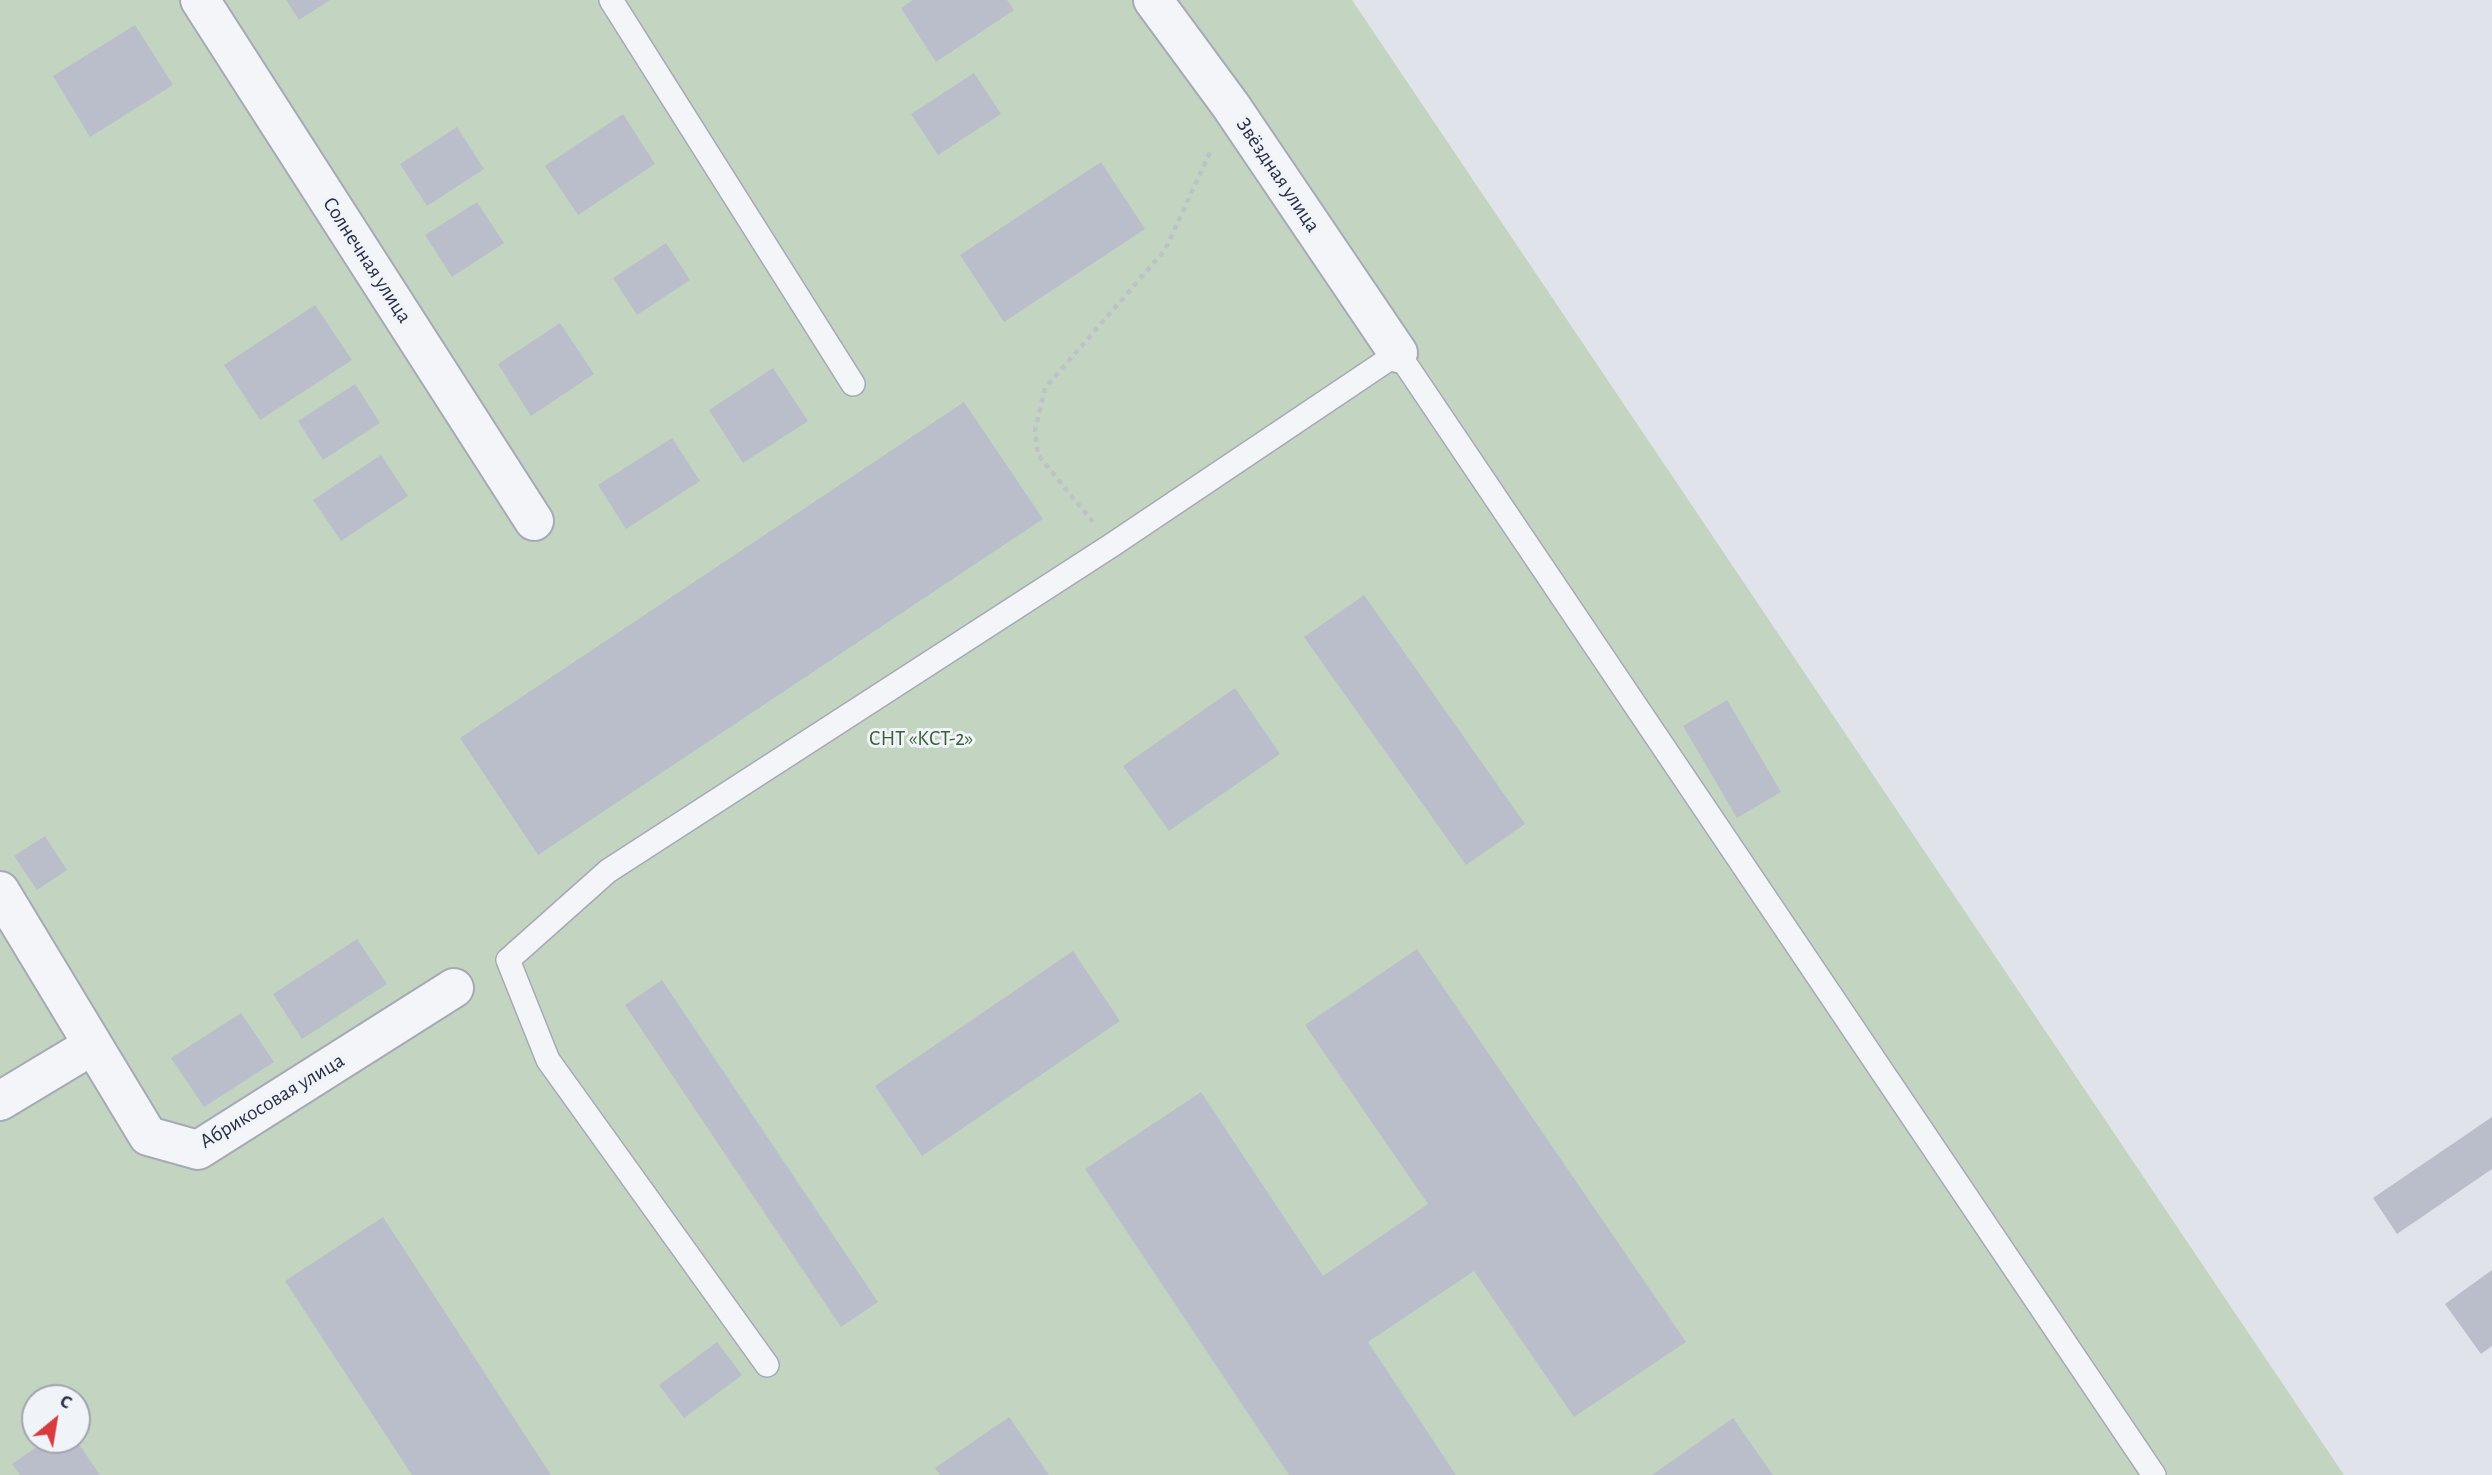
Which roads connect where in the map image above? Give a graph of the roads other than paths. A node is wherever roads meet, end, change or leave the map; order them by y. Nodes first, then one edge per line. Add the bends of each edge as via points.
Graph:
1 (200, 0) edge
2 (611, 0) edge
3 (1153, 0) edge
4 (1398, 353) junction
5 (853, 384) dead end
6 (534, 521) dead end
7 (0, 891) edge
8 (454, 988) dead end
9 (93, 1045) junction
10 (0, 1101) edge
11 (767, 1365) dead end
12 (2154, 1475) edge

1 - 6 street, Солнечная улица
2 - 5 lane
3 - 4 street, Звёздная улица via 1231,106
4 - 11 lane via 1112,545 608,871 508,960 548,1060
4 - 12 lane
7 - 9 street, Абрикосовая улица
8 - 9 street, Абрикосовая улица via 198,1150 148,1136
9 - 10 street

